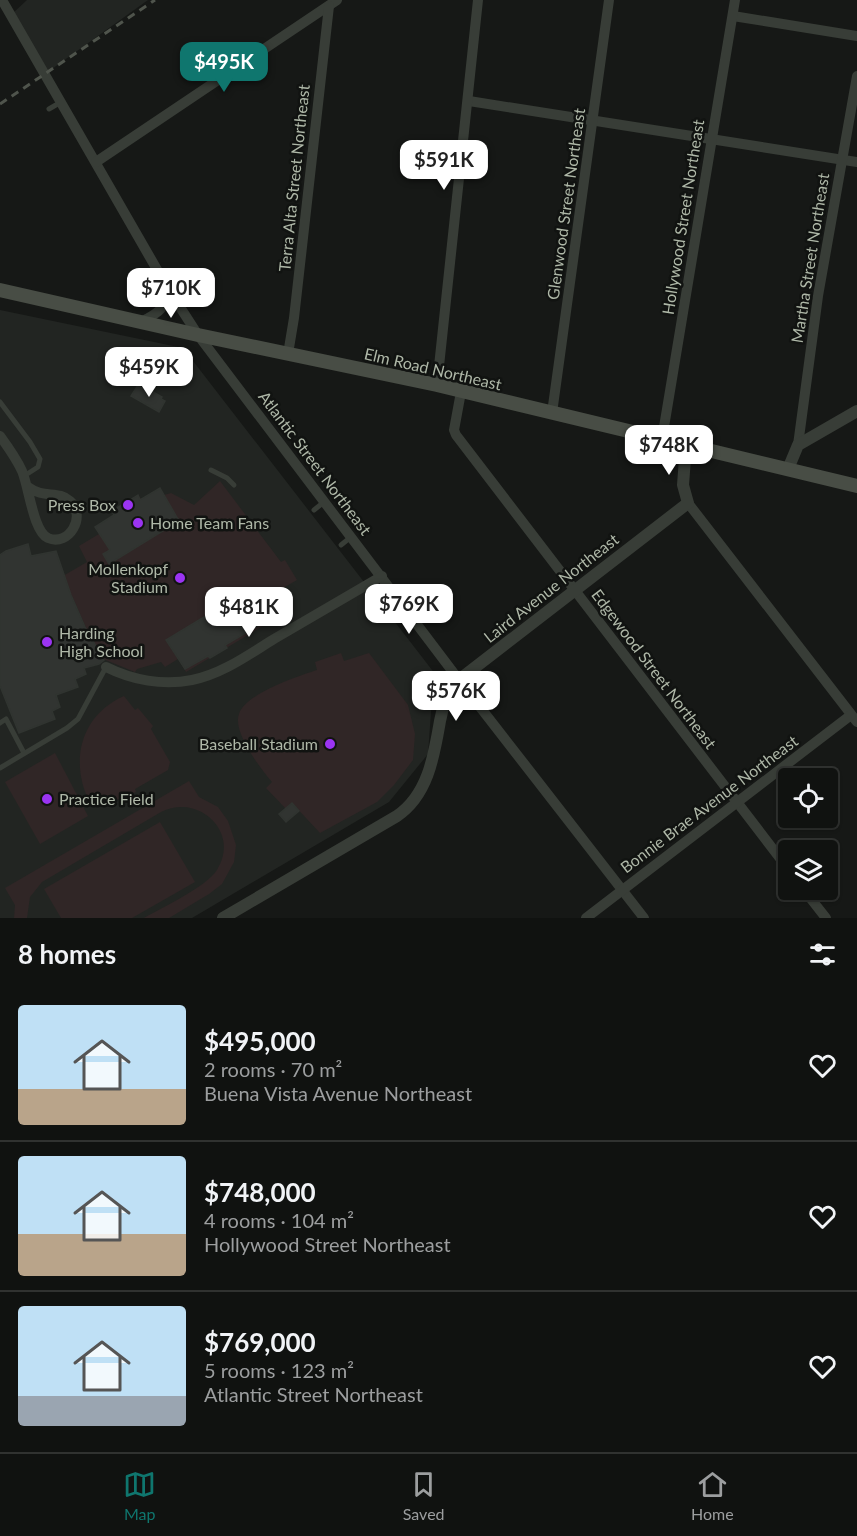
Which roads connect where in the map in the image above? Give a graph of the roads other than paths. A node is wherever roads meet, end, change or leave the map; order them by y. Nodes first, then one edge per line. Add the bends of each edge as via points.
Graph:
1 (2, 0) edge
2 (478, 0) edge
3 (609, 0) edge
4 (735, 0) edge
5 (333, 3) edge
6 (733, 16) junction
7 (857, 36) edge
8 (857, 76) edge
9 (469, 101) junction
10 (61, 102) junction
11 (49, 109) dead end
12 (592, 121) junction
13 (712, 139) junction
14 (842, 160) junction
15 (96, 162) junction
16 (857, 162) edge
17 (167, 287) junction
18 (0, 290) edge
19 (141, 322) junction
20 (198, 335) junction
21 (288, 354) junction
22 (437, 385) junction
23 (461, 392) junction
24 (0, 402) edge
25 (857, 411) edge
26 (552, 413) junction
27 (0, 436) edge
28 (662, 439) junction
29 (686, 445) junction
30 (798, 445) junction
31 (788, 469) junction
32 (211, 470) dead end
33 (26, 482) junction
34 (234, 485) dead end
35 (857, 486) edge
36 (325, 502) junction
37 (688, 503) junction
38 (314, 510) dead end
39 (352, 537) junction
40 (341, 545) dead end
41 (382, 576) junction
42 (575, 591) junction
43 (106, 667) joint
44 (459, 680) junction
45 (854, 718) edge
46 (0, 723) edge
47 (24, 753) junction
48 (0, 768) edge
49 (737, 802) junction
50 (778, 856) edge
51 (622, 890) junction
52 (812, 900) edge
53 (223, 918) edge
54 (586, 918) edge
55 (644, 918) edge
56 (826, 918) edge

1 - 10 street, Atlantic Street Northeast
2 - 9 street
3 - 12 street, Glenwood Street Northeast
4 - 6 street, Hollywood Street Northeast
5 - 15 street
5 - 21 street, Terra Alta Street Northeast
6 - 7 street
6 - 13 street, Hollywood Street Northeast
8 - 14 street, Martha Street Northeast
9 - 12 street
9 - 22 street
10 - 11 lane
10 - 15 street, Atlantic Street Northeast
12 - 13 street
12 - 26 street, Glenwood Street Northeast
13 - 14 street
13 - 28 street, Hollywood Street Northeast
14 - 16 street
14 - 30 street, Martha Street Northeast
15 - 17 street, Atlantic Street Northeast
17 - 19 street via 164,306
17 - 20 street, Atlantic Street Northeast
18 - 19 main road, Elm Road Northeast
19 - 20 main road, Elm Road Northeast
20 - 21 main road, Elm Road Northeast
20 - 36 street, Atlantic Street Northeast
21 - 22 main road, Elm Road Northeast
22 - 23 main road, Elm Road Northeast
23 - 26 main road, Elm Road Northeast
23 - 42 street, Edgewood Street Northeast via 456,435
24 - 33 lane via 40,459
25 - 30 street
26 - 28 main road, Elm Road Northeast
27 - 33 street
28 - 29 main road, Elm Road Northeast
29 - 31 main road, Elm Road Northeast
29 - 37 street via 683,485
30 - 31 street
31 - 35 main road, Elm Road Northeast
32 - 34 lane
33 - 33 street via 42,535 51,539 72,532 77,515 71,501 63,496 37,493
36 - 38 lane
36 - 39 street, Atlantic Street Northeast
37 - 42 street, Laird Avenue Northeast
37 - 45 street
39 - 40 lane
39 - 41 street, Atlantic Street Northeast
41 - 43 street via 203,677 151,681
41 - 44 street, Atlantic Street Northeast
42 - 44 street, Laird Avenue Northeast
42 - 49 street, Edgewood Street Northeast
43 - 47 lane via 78,719
44 - 51 street, Atlantic Street Northeast
44 - 53 street, Laird Avenue Northeast via 446,694 423,787 411,806
45 - 49 street, Bonnie Brae Avenue Northeast
46 - 47 lane via 6,719
47 - 48 lane
49 - 50 street, Edgewood Street Northeast
49 - 51 street, Bonnie Brae Avenue Northeast
51 - 54 street, Bonnie Brae Avenue Northeast
51 - 55 street, Atlantic Street Northeast
52 - 56 street

